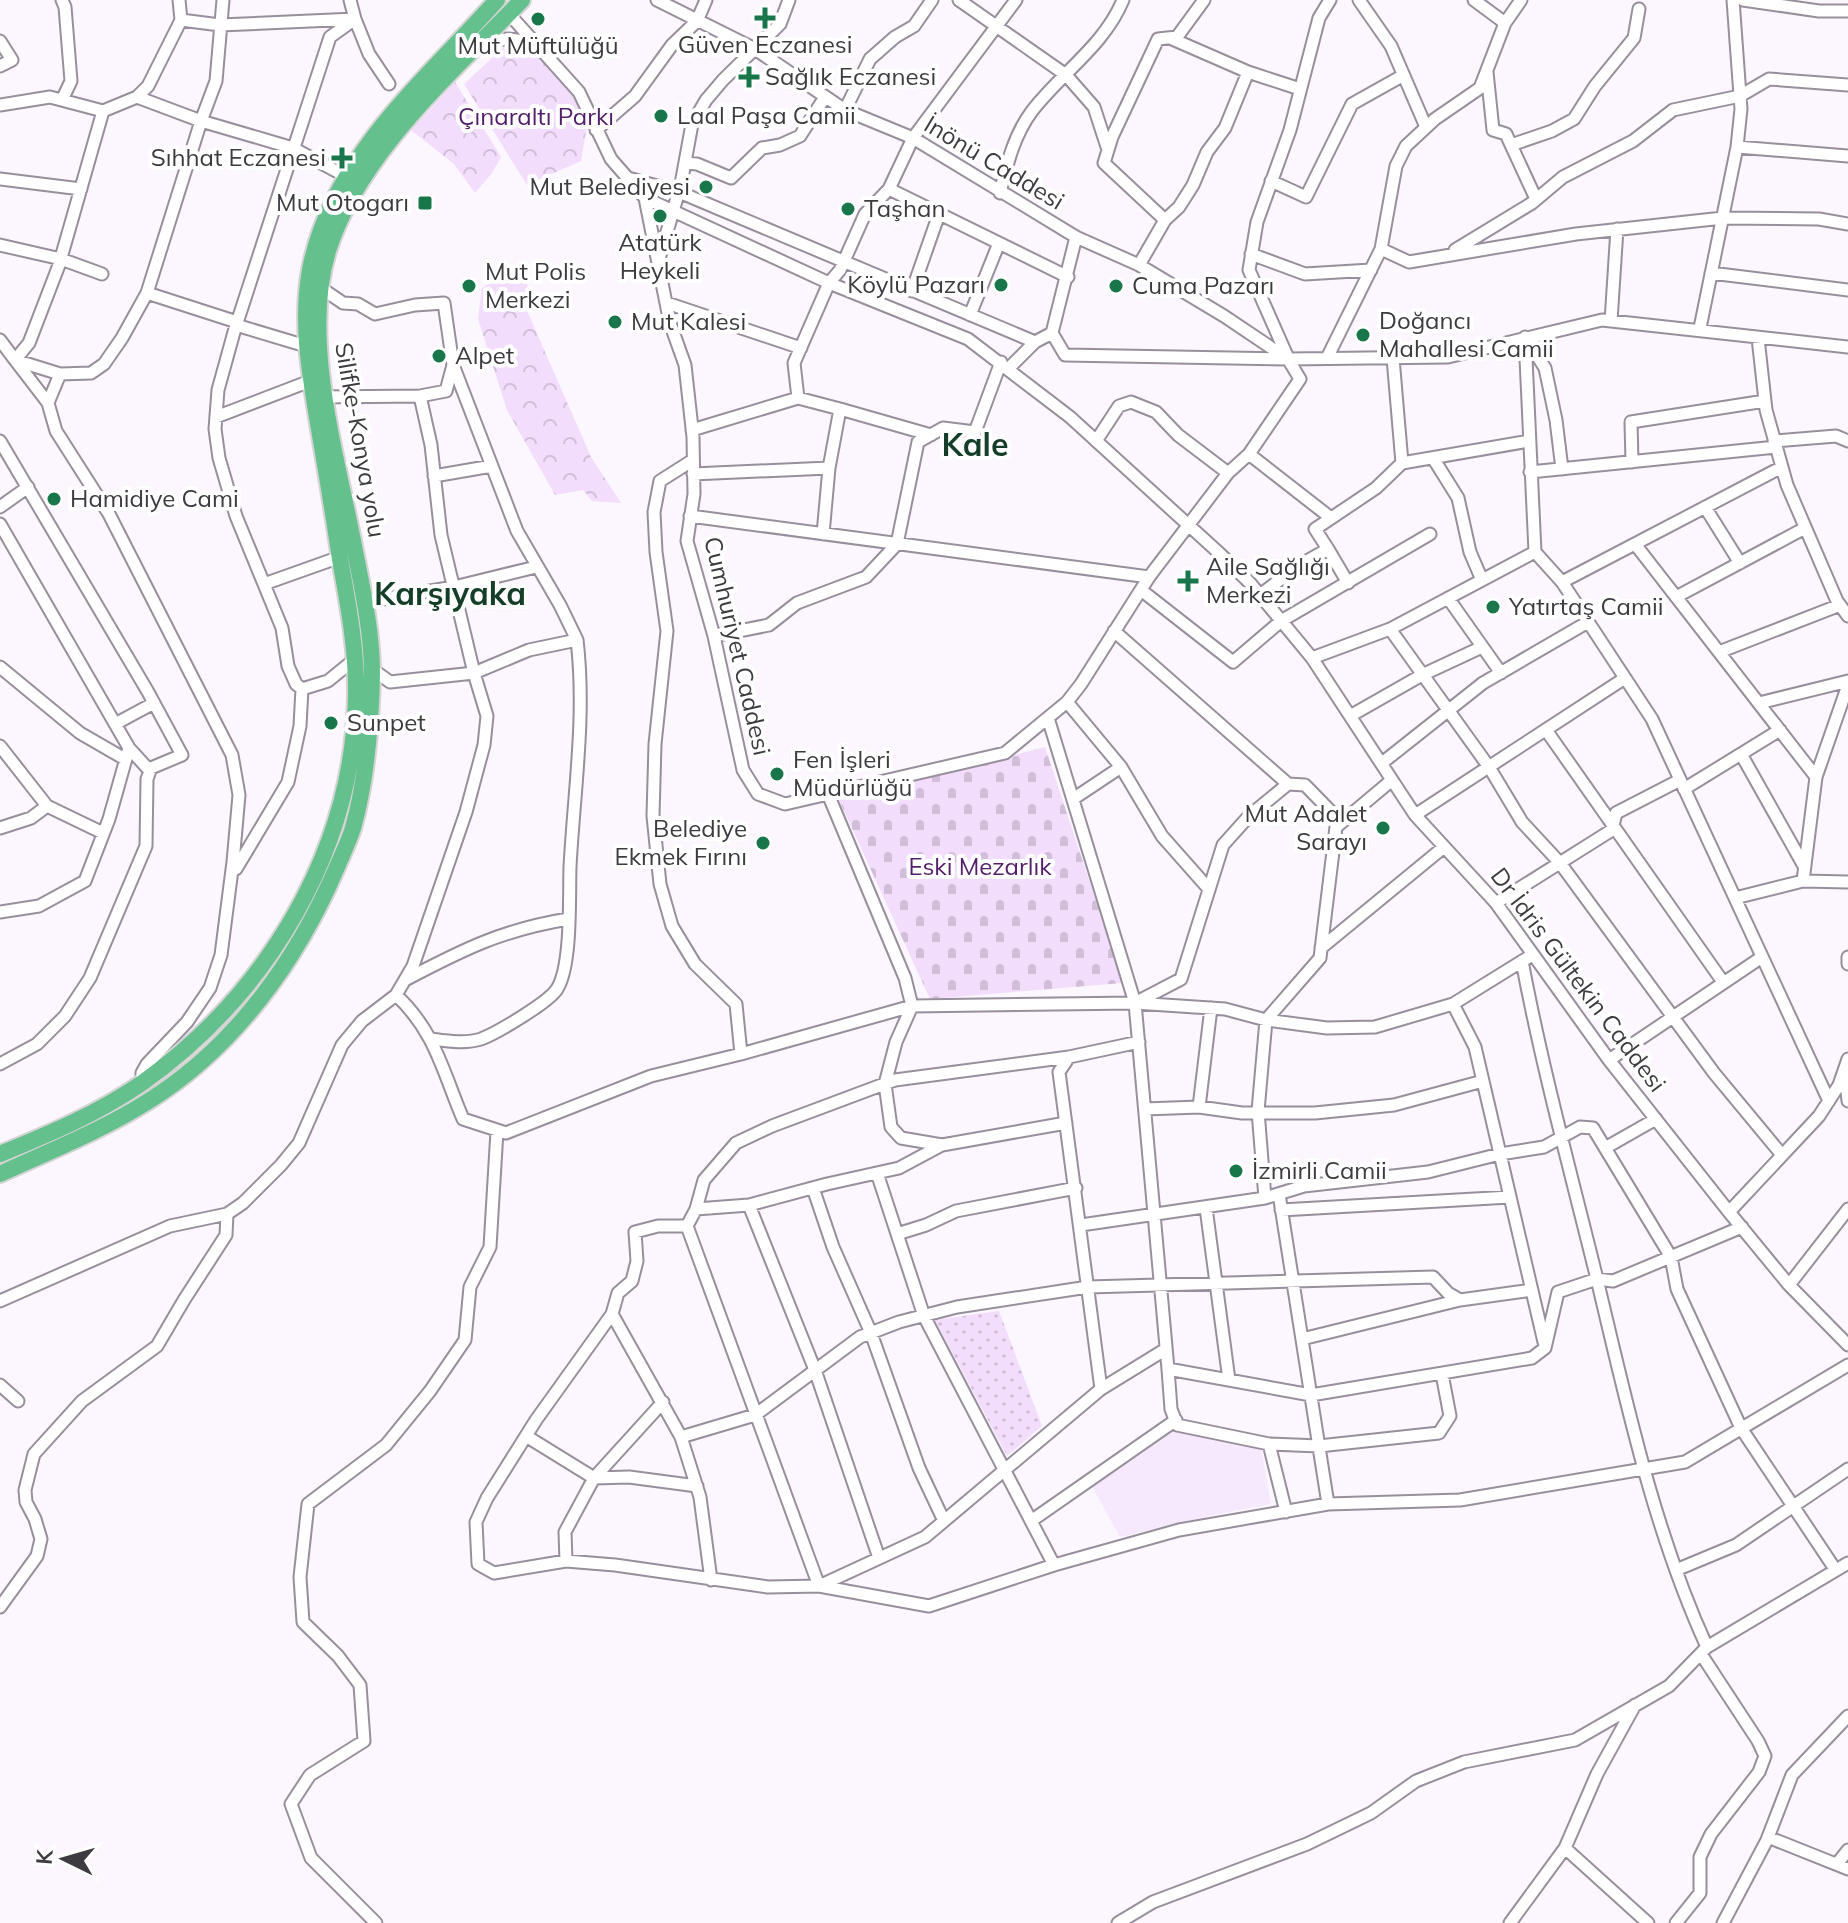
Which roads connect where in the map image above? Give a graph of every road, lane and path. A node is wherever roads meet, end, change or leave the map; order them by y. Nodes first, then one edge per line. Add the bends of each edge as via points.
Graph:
1 (62, 0) edge
2 (179, 0) edge
3 (223, 0) edge
4 (350, 0) edge
5 (497, 0) edge
6 (522, 0) edge
7 (657, 0) edge
8 (706, 0) edge
9 (789, 0) edge
10 (932, 0) edge
11 (959, 0) edge
12 (1016, 0) edge
13 (1123, 0) edge
14 (1204, 0) edge
15 (1330, 0) edge
16 (1359, 0) edge
17 (1474, 0) edge
18 (1521, 0) edge
19 (1733, 0) edge
20 (1743, 0) edge
21 (1639, 9) dead end
22 (1848, 11) edge
23 (509, 14) junction
24 (355, 19) junction
25 (181, 20) junction
26 (697, 21) junction
27 (1505, 23) junction
28 (220, 25) junction
29 (996, 26) junction
30 (1170, 38) junction
31 (0, 41) edge
32 (483, 41) junction
33 (536, 42) junction
34 (755, 49) junction
35 (0, 66) edge
36 (1487, 71) junction
37 (1248, 72) junction
38 (1066, 75) junction
39 (1402, 76) junction
40 (389, 84) dead end
41 (1848, 85) edge
42 (1300, 89) junction
43 (1740, 96) junction
44 (137, 97) junction
45 (825, 97) junction
46 (62, 100) junction
47 (0, 105) edge
48 (845, 110) junction
49 (103, 111) junction
50 (201, 121) junction
51 (1426, 127) junction
52 (596, 130) junction
53 (913, 138) junction
54 (1511, 145) junction
55 (1737, 147) junction
56 (293, 148) junction
57 (1108, 150) junction
58 (1848, 156) edge
59 (685, 163) junction
60 (347, 177) junction
61 (628, 178) junction
62 (0, 179) edge
63 (1271, 181) junction
64 (81, 189) junction
65 (889, 189) junction
66 (679, 192) junction
67 (1000, 193) junction
68 (645, 198) junction
69 (1536, 199) junction
70 (674, 211) junction
71 (939, 214) junction
72 (1723, 218) junction
73 (1165, 220) junction
74 (1848, 224) edge
75 (1617, 229) junction
76 (1076, 237) junction
77 (999, 243) junction
78 (0, 245) edge
79 (1381, 249) junction
80 (1251, 254) junction
81 (1448, 254) junction
82 (61, 259) junction
83 (844, 262) junction
84 (658, 263) junction
85 (1139, 265) junction
86 (1371, 270) junction
87 (1711, 273) junction
88 (102, 274) dead end
89 (1068, 277) junction
90 (829, 283) junction
91 (321, 288) junction
92 (1848, 290) edge
93 (912, 291) junction
94 (147, 293) junction
95 (667, 303) junction
96 (970, 315) junction
97 (1611, 321) junction
98 (237, 323) junction
99 (1700, 328) junction
100 (1052, 333) junction
101 (1525, 337) junction
102 (1758, 338) junction
103 (0, 340) edge
104 (1035, 342) junction
105 (306, 346) junction
106 (1848, 347) edge
107 (801, 348) junction
108 (1327, 358) junction
109 (1393, 358) junction
110 (1288, 359) junction
111 (15, 360) junction
112 (453, 365) junction
113 (1005, 365) junction
114 (60, 374) junction
115 (316, 391) junction
116 (420, 396) junction
117 (798, 398) junction
118 (1765, 401) junction
119 (48, 403) junction
120 (840, 409) junction
121 (216, 417) junction
122 (692, 430) junction
123 (931, 435) junction
124 (1845, 440) edge
125 (0, 441) edge
126 (1096, 441) junction
127 (1529, 441) junction
128 (1775, 444) junction
129 (1848, 451) edge
130 (1249, 454) junction
131 (1433, 458) junction
132 (693, 460) junction
133 (1632, 462) junction
134 (1402, 463) junction
135 (492, 466) junction
136 (1782, 467) junction
137 (829, 468) junction
138 (1562, 469) junction
139 (1530, 472) junction
140 (1228, 473) junction
141 (693, 474) junction
142 (434, 476) junction
143 (28, 487) junction
144 (0, 507) edge
145 (1705, 507) junction
146 (690, 516) junction
147 (1331, 518) junction
148 (0, 524) edge
149 (1190, 525) junction
150 (1805, 528) junction
151 (823, 534) junction
152 (1430, 534) dead end
153 (897, 544) junction
154 (1635, 544) junction
155 (1328, 549) junction
156 (1535, 552) junction
157 (340, 557) junction
158 (1740, 563) junction
159 (536, 567) junction
160 (1149, 577) junction
161 (1482, 580) junction
162 (1562, 582) junction
163 (1348, 583) junction
164 (264, 584) junction
165 (454, 587) junction
166 (1141, 590) junction
167 (1260, 595) junction
168 (1676, 597) junction
169 (1448, 598) junction
170 (365, 602) junction
171 (1840, 605) junction
172 (1848, 616) edge
173 (1281, 621) junction
174 (1588, 622) junction
175 (1390, 629) junction
176 (1114, 631) junction
177 (714, 636) junction
178 (577, 640) junction
179 (1482, 647) junction
180 (1719, 652) junction
181 (1312, 658) junction
182 (355, 659) junction
183 (0, 667) edge
184 (372, 669) junction
185 (474, 673) junction
186 (1501, 673) junction
187 (1422, 675) junction
188 (1625, 678) junction
189 (1848, 683) edge
190 (302, 689) junction
191 (1067, 702) junction
192 (154, 703) junction
193 (1759, 703) junction
194 (1448, 711) junction
195 (1350, 716) junction
196 (1048, 718) junction
197 (115, 724) junction
198 (1546, 730) junction
199 (1780, 730) junction
200 (0, 746) edge
201 (127, 754) junction
202 (1741, 754) junction
203 (1382, 763) junction
204 (1121, 767) junction
205 (1489, 767) junction
206 (150, 771) junction
207 (1816, 777) junction
208 (1392, 780) junction
209 (1288, 784) junction
210 (1682, 784) junction
211 (828, 794) junction
212 (1073, 799) junction
213 (47, 806) junction
214 (1415, 815) junction
215 (1341, 822) junction
216 (1613, 826) junction
217 (0, 828) edge
218 (103, 833) junction
219 (1444, 847) junction
220 (1560, 863) junction
221 (1805, 866) junction
222 (231, 878) junction
223 (1803, 881) junction
224 (1848, 882) edge
225 (1208, 888) junction
226 (1735, 898) junction
227 (1496, 903) junction
228 (0, 912) edge
229 (568, 919) junction
230 (1321, 948) junction
231 (1762, 957) junction
232 (1848, 957) edge
233 (1527, 958) junction
234 (1848, 964) edge
235 (404, 981) junction
236 (1723, 982) junction
237 (396, 995) junction
238 (1135, 1003) junction
239 (1453, 1004) junction
240 (912, 1006) junction
241 (1211, 1008) junction
242 (1673, 1016) junction
243 (1266, 1020) junction
244 (432, 1039) junction
245 (1139, 1042) junction
246 (741, 1054) junction
247 (1069, 1057) junction
248 (1609, 1060) junction
249 (0, 1064) edge
250 (1847, 1064) edge
251 (1483, 1081) junction
252 (142, 1083) junction
253 (885, 1084) junction
254 (1829, 1101) junction
255 (1848, 1101) edge
256 (1199, 1107) junction
257 (1145, 1109) junction
258 (1258, 1111) junction
259 (1656, 1119) junction
260 (1066, 1123) junction
261 (497, 1131) junction
262 (1562, 1139) junction
263 (942, 1145) junction
264 (1605, 1148) junction
265 (0, 1154) edge
266 (1500, 1154) junction
267 (1782, 1155) junction
268 (877, 1173) junction
269 (0, 1174) edge
270 (813, 1188) junction
271 (1076, 1188) junction
272 (1279, 1194) junction
273 (1510, 1197) junction
274 (1265, 1198) junction
275 (749, 1205) junction
276 (1206, 1208) junction
277 (696, 1209) junction
278 (1848, 1209) edge
279 (1281, 1210) junction
280 (1729, 1212) junction
281 (1154, 1213) junction
282 (227, 1214) junction
283 (1081, 1225) junction
284 (687, 1226) junction
285 (1742, 1227) junction
286 (897, 1234) junction
287 (1671, 1257) junction
288 (1597, 1279) junction
289 (1293, 1281) junction
290 (1217, 1284) junction
291 (1161, 1285) junction
292 (1789, 1285) junction
293 (1088, 1287) junction
294 (1532, 1290) junction
295 (1460, 1300) junction
296 (0, 1301) edge
297 (612, 1314) junction
298 (924, 1316) junction
299 (871, 1333) junction
300 (1302, 1339) junction
301 (1848, 1345) edge
302 (1545, 1348) junction
303 (1166, 1349) junction
304 (1848, 1365) edge
305 (1168, 1369) junction
306 (815, 1370) junction
307 (1442, 1374) junction
308 (1229, 1380) junction
309 (0, 1385) edge
310 (1101, 1389) junction
311 (1311, 1395) junction
312 (18, 1401) dead end
313 (663, 1402) junction
314 (755, 1415) junction
315 (1176, 1420) junction
316 (1741, 1428) junction
317 (526, 1436) junction
318 (681, 1437) junction
319 (1269, 1444) junction
320 (1319, 1446) junction
321 (1644, 1468) junction
322 (1005, 1469) junction
323 (1848, 1469) edge
324 (594, 1478) junction
325 (697, 1486) junction
326 (1328, 1504) junction
327 (1793, 1506) junction
328 (1286, 1512) junction
329 (944, 1521) junction
330 (1031, 1521) junction
331 (879, 1558) junction
332 (566, 1561) junction
333 (1848, 1563) edge
334 (1054, 1565) junction
335 (1835, 1569) junction
336 (1676, 1570) junction
337 (711, 1580) junction
338 (819, 1586) junction
339 (0, 1607) edge
340 (1704, 1650) junction
341 (1636, 1705) junction
342 (1848, 1716) edge
343 (1768, 1837) junction
344 (1565, 1848) junction
345 (1848, 1850) edge
346 (1843, 1866) edge
347 (1513, 1922) edge
348 (376, 1923) edge
349 (1118, 1923) edge
350 (1648, 1923) edge
351 (1676, 1923) edge
352 (1723, 1923) edge

1 - 46 street via 71,81
2 - 25 street
3 - 28 street
4 - 24 street
5 - 60 highway, Silifke-Konya yolu via 395,111
6 - 23 highway, Silifke-Konya yolu
7 - 26 street, İnönü Caddesi
8 - 26 street
9 - 34 street via 780,24
10 - 48 street via 914,26 870,59
11 - 29 street
12 - 29 street
13 - 38 street via 1115,20
14 - 30 street via 1177,37
15 - 42 street via 1319,18
16 - 39 street via 1391,46
17 - 27 street
18 - 27 street
19 - 43 street
20 - 22 street
21 - 54 street via 1634,38 1574,119
23 - 32 highway, Silifke-Konya yolu
23 - 33 street, Cumhuriyet Caddesi
24 - 28 street
24 - 40 street
24 - 56 street via 330,37
25 - 28 street
25 - 44 street via 148,86
26 - 34 street, İnönü Caddesi
26 - 52 street via 635,96
27 - 36 street
28 - 50 street via 216,81
29 - 38 street
29 - 53 street
30 - 37 street
30 - 57 street via 1158,39
31 - 35 street via 12,60
32 - 33 street
32 - 91 highway, Silifke-Konya yolu via 421,102 360,184 327,251
33 - 52 street, Cumhuriyet Caddesi via 579,92
34 - 45 street, İnönü Caddesi
34 - 59 street via 706,100 692,124
36 - 51 street via 1480,88
36 - 54 street via 1493,130 1506,134
37 - 42 street
37 - 73 street via 1225,128 1179,207
38 - 57 street via 1094,107
38 - 67 street via 1031,112 1010,151
39 - 51 street
39 - 63 street via 1352,104 1306,197
41 - 43 street via 1769,79
42 - 63 street
43 - 55 street
43 - 69 street via 1673,110 1633,141 1563,177
44 - 49 street
44 - 50 street
45 - 48 street, İnönü Caddesi
45 - 59 street via 800,136 762,148 731,178
46 - 47 street
46 - 49 street
48 - 53 street, İnönü Caddesi
49 - 64 street
50 - 56 street
50 - 94 street
51 - 79 street via 1406,146 1396,166
52 - 61 street, Cumhuriyet Caddesi
53 - 65 street
53 - 67 street, İnönü Caddesi
54 - 69 street
55 - 58 street
55 - 72 street
56 - 60 street
56 - 98 street
57 - 73 street via 1104,163
59 - 66 street
60 - 105 highway, Silifke-Konya yolu via 310,271
61 - 66 street
61 - 68 street, Cumhuriyet Caddesi
62 - 64 street
63 - 80 street
64 - 82 street
65 - 71 street
65 - 83 street via 865,214
66 - 70 street
66 - 83 street
67 - 76 street, İnönü Caddesi
68 - 70 street, Dr İdris Gültekin Caddesi
68 - 84 street, Cumhuriyet Caddesi
69 - 81 street
70 - 84 street
70 - 90 street, Dr İdris Gültekin Caddesi
71 - 77 street
71 - 93 street
72 - 74 street
72 - 75 street
72 - 87 street
73 - 85 street
75 - 81 street
75 - 97 street
76 - 85 street
76 - 89 street, İnönü Caddesi
77 - 89 street
77 - 96 street
78 - 82 street
79 - 81 street via 1409,262
79 - 86 street
80 - 86 street via 1305,274
80 - 110 street via 1249,270
82 - 88 street
82 - 111 street via 29,343
83 - 90 street
83 - 93 street
84 - 95 street, Cumhuriyet Caddesi
85 - 110 street
86 - 108 street
87 - 92 street
87 - 99 street
89 - 100 street, İnönü Caddesi
90 - 107 street
90 - 113 street, Dr İdris Gültekin Caddesi via 968,339
91 - 112 street via 375,314 444,303
91 - 115 highway, Silifke-Konya yolu
93 - 96 street
94 - 98 street
94 - 114 street via 104,364 91,373
95 - 107 street
95 - 122 street, Cumhuriyet Caddesi via 685,365
96 - 104 street
97 - 99 street
97 - 101 street
98 - 105 street
98 - 121 street
99 - 102 street
100 - 104 street
100 - 110 street via 1065,355
101 - 109 street via 1448,357
101 - 127 street
101 - 138 street via 1545,368
102 - 106 street
102 - 118 street
103 - 111 street
104 - 113 street
105 - 115 highway, Silifke-Konya yolu
107 - 117 street via 794,363
108 - 109 street
108 - 110 street
109 - 134 street
110 - 130 street via 1300,379
111 - 114 street
111 - 119 street
112 - 116 street via 446,391
112 - 135 street
113 - 123 street via 975,432 943,428
113 - 126 street, Dr İdris Gültekin Caddesi
114 - 119 street
115 - 116 street
115 - 121 street
115 - 157 highway, Silifke-Konya yolu
115 - 170 highway, Silifke-Konya yolu
116 - 142 street
117 - 120 street
117 - 122 street
118 - 128 street
118 - 133 street via 1631,422
119 - 222 street via 56,431 109,514 232,755 239,795
120 - 123 street
120 - 137 street
121 - 164 street via 219,458
122 - 132 street, Cumhuriyet Caddesi
123 - 153 street via 918,442
124 - 128 street via 1836,436
124 - 129 street
125 - 143 street
126 - 140 street via 1119,406 1131,402 1156,412
126 - 149 street, Dr İdris Gültekin Caddesi
127 - 131 street
127 - 139 street
128 - 133 street
128 - 136 street
130 - 140 street
130 - 147 street
131 - 134 street
131 - 161 street via 1458,498
132 - 141 street, Cumhuriyet Caddesi
132 - 246 street via 660,481 654,512 667,631 653,816 660,884 672,926 695,964 736,1004
133 - 138 street
134 - 147 street
135 - 142 street
135 - 159 street
136 - 145 street
136 - 150 street
137 - 141 street
137 - 151 street
138 - 139 street
139 - 156 street
140 - 149 street
141 - 146 street, Cumhuriyet Caddesi
142 - 165 street
143 - 144 street
143 - 192 street
145 - 154 street
145 - 158 street
146 - 151 street
146 - 177 street, Cumhuriyet Caddesi via 687,541
147 - 155 street via 1315,529
148 - 197 street
149 - 160 street
149 - 167 street, Dr İdris Gültekin Caddesi
150 - 158 street
150 - 171 street
151 - 153 street
152 - 163 street
153 - 160 street
153 - 177 street via 866,577 797,603 769,625
154 - 162 street
154 - 168 street
155 - 163 street
155 - 167 street
156 - 161 street
156 - 162 street
157 - 164 street
157 - 182 highway, Silifke-Konya yolu
158 - 168 street
159 - 165 street
159 - 178 street
160 - 166 street
161 - 169 street
162 - 174 street
163 - 173 street
164 - 190 street via 282,628 288,666
165 - 170 street
165 - 185 street
166 - 173 street via 1233,662
166 - 176 street
167 - 173 street, Dr İdris Gültekin Caddesi
168 - 180 street
169 - 175 street
169 - 179 street
170 - 184 highway, Silifke-Konya yolu
171 - 172 street
171 - 180 street
173 - 181 street, Dr İdris Gültekin Caddesi
174 - 186 street
174 - 188 street
175 - 181 street
175 - 187 street
176 - 191 street
176 - 209 street
177 - 211 street, Cumhuriyet Caddesi via 743,770 758,794 785,804
178 - 185 street via 529,650
178 - 229 street via 581,694
179 - 186 street
179 - 187 street
180 - 193 street
181 - 195 street, Dr İdris Gültekin Caddesi
182 - 190 street via 328,681
182 - 252 highway, Silifke-Konya yolu via 347,785 301,906 237,999
183 - 201 street via 80,733
184 - 185 street via 390,682
184 - 269 highway, Silifke-Konya yolu via 353,831 303,936 271,985 201,1062 148,1101
185 - 235 street via 487,716 484,745 466,812
186 - 194 street
187 - 194 street
187 - 195 street
188 - 198 street
188 - 210 street via 1652,719
189 - 193 street
189 - 207 street
190 - 222 street via 288,782
191 - 196 street
191 - 204 street
192 - 197 street
192 - 206 street via 182,755
193 - 199 street
194 - 203 street
194 - 205 street
195 - 203 street, Dr İdris Gültekin Caddesi
196 - 211 street, Cumhuriyet Caddesi via 1005,753
196 - 212 street
197 - 201 street
198 - 205 street
198 - 216 street
199 - 202 street
199 - 207 street
200 - 213 street
201 - 206 street
201 - 218 street
202 - 210 street
202 - 221 street
203 - 208 street, Dr İdris Gültekin Caddesi
204 - 212 street
204 - 225 street via 1162,836
205 - 214 street
205 - 220 street via 1522,822
206 - 249 street via 146,846 90,978 65,1016 37,1044
207 - 221 street
208 - 214 street, Dr İdris Gültekin Caddesi
208 - 215 street
209 - 215 street via 1305,785
209 - 225 street via 1223,845
210 - 216 street via 1616,813
210 - 226 street
211 - 240 street
212 - 238 street
213 - 217 street via 31,818
213 - 218 street
214 - 219 street, Dr İdris Gültekin Caddesi
215 - 230 street via 1336,827
216 - 220 street
216 - 236 street
218 - 228 street via 85,881 39,906
219 - 227 street, Dr İdris Gültekin Caddesi
219 - 230 street
220 - 227 street
220 - 242 street
221 - 223 street
222 - 252 street via 221,955 210,988 147,1064
223 - 224 street
223 - 226 street
225 - 238 street via 1181,979
226 - 231 street
227 - 233 street, Dr İdris Gültekin Caddesi
229 - 235 street via 498,934
229 - 244 street via 557,989 480,1039
230 - 243 street via 1320,958
231 - 236 street
231 - 254 street
232 - 234 street
233 - 239 street
233 - 248 street, Dr İdris Gültekin Caddesi
233 - 262 street via 1536,1037
235 - 237 street
236 - 242 street
237 - 244 street
237 - 282 street via 362,1021 342,1045 299,1143
238 - 240 street
238 - 241 street
238 - 245 street
239 - 243 street via 1375,1027 1327,1028
239 - 251 street via 1475,1047
240 - 246 street
240 - 253 street
241 - 243 street
241 - 256 street
242 - 248 street
242 - 267 street
243 - 258 street
244 - 261 street via 463,1119
245 - 247 street
245 - 257 street
246 - 261 street via 651,1076 506,1133
247 - 253 street
247 - 260 street via 1059,1072
248 - 259 street, Dr İdris Gültekin Caddesi
250 - 254 street
250 - 255 street
251 - 258 street via 1394,1105 1315,1113
251 - 266 street
252 - 265 highway, Silifke-Konya yolu via 74,1123
253 - 263 street via 891,1127 901,1138
253 - 277 street via 736,1143 704,1180
254 - 267 street
256 - 257 street
256 - 258 street
257 - 281 street
258 - 274 street
259 - 264 street
259 - 280 street, Dr İdris Gültekin Caddesi
260 - 263 street
260 - 271 street
261 - 348 street via 490,1247 470,1287 465,1340 386,1445 308,1504 300,1577 303,1622 360,1685 364,1741 310,1775 291,1804 311,1858
262 - 264 street via 1580,1127 1593,1128
262 - 266 street
262 - 288 street
263 - 268 street via 899,1168
264 - 287 street
266 - 272 street via 1428,1172 1304,1186
266 - 273 street
267 - 280 street
268 - 270 street
268 - 286 street
270 - 275 street
270 - 299 street
271 - 283 street
271 - 286 street via 956,1211
272 - 274 street
272 - 279 street
273 - 279 street
273 - 294 street
274 - 276 street
275 - 277 street
275 - 306 street
276 - 281 street
276 - 290 street
277 - 284 street
278 - 292 street
279 - 289 street
280 - 285 street, Dr İdris Gültekin Caddesi
281 - 283 street
281 - 291 street
282 - 296 street via 170,1226
282 - 339 street via 226,1235 157,1346 82,1401 34,1454 25,1490 41,1539 37,1556
283 - 293 street
284 - 297 street via 635,1232 632,1281 618,1293
284 - 314 street
285 - 287 street
285 - 292 street, Dr İdris Gültekin Caddesi
286 - 298 street
287 - 288 street via 1613,1281
287 - 316 street via 1677,1289
288 - 302 street via 1558,1292
288 - 321 street
289 - 290 street
289 - 295 street via 1433,1277
289 - 300 street
290 - 291 street
290 - 308 street
291 - 293 street
291 - 303 street
292 - 301 street, Dr İdris Gültekin Caddesi
293 - 298 street
293 - 310 street
294 - 295 street
294 - 302 street
295 - 300 street
297 - 313 street
297 - 317 street
298 - 299 street
298 - 322 street
299 - 306 street
299 - 329 street via 919,1468
300 - 311 street
302 - 307 street via 1532,1358
303 - 305 street
303 - 310 street
304 - 316 street
305 - 308 street
305 - 315 street
306 - 314 street
306 - 331 street
307 - 311 street
307 - 320 street via 1450,1416 1439,1433
308 - 311 street
309 - 312 street
310 - 322 street
311 - 320 street
313 - 318 street
313 - 324 street
314 - 318 street
314 - 338 street
315 - 319 street via 1177,1425
315 - 330 street
316 - 321 street via 1685,1462
316 - 327 street
317 - 324 street
317 - 332 street via 476,1522 478,1564 494,1573
318 - 325 street
319 - 320 street
319 - 328 street
320 - 326 street
321 - 326 street via 1460,1500
321 - 336 street
322 - 329 street
322 - 330 street
323 - 327 street
324 - 325 street
324 - 332 street via 565,1532
325 - 337 street
326 - 328 street
327 - 335 street
327 - 336 street via 1736,1545
328 - 334 street via 1179,1530
329 - 331 street via 925,1537
330 - 334 street
331 - 338 street
332 - 337 street
333 - 335 street
334 - 338 street via 929,1606
335 - 340 street
336 - 340 street
337 - 338 street
340 - 341 street via 1669,1686
340 - 351 street via 1765,1756 1759,1772 1711,1834 1700,1857 1700,1893
341 - 344 street via 1597,1774
341 - 349 street via 1575,1740 1464,1762 1416,1781 1371,1813 1307,1844 1153,1902
342 - 343 street via 1792,1775
343 - 346 street
343 - 352 street
344 - 347 street
344 - 350 street
345 - 346 street

